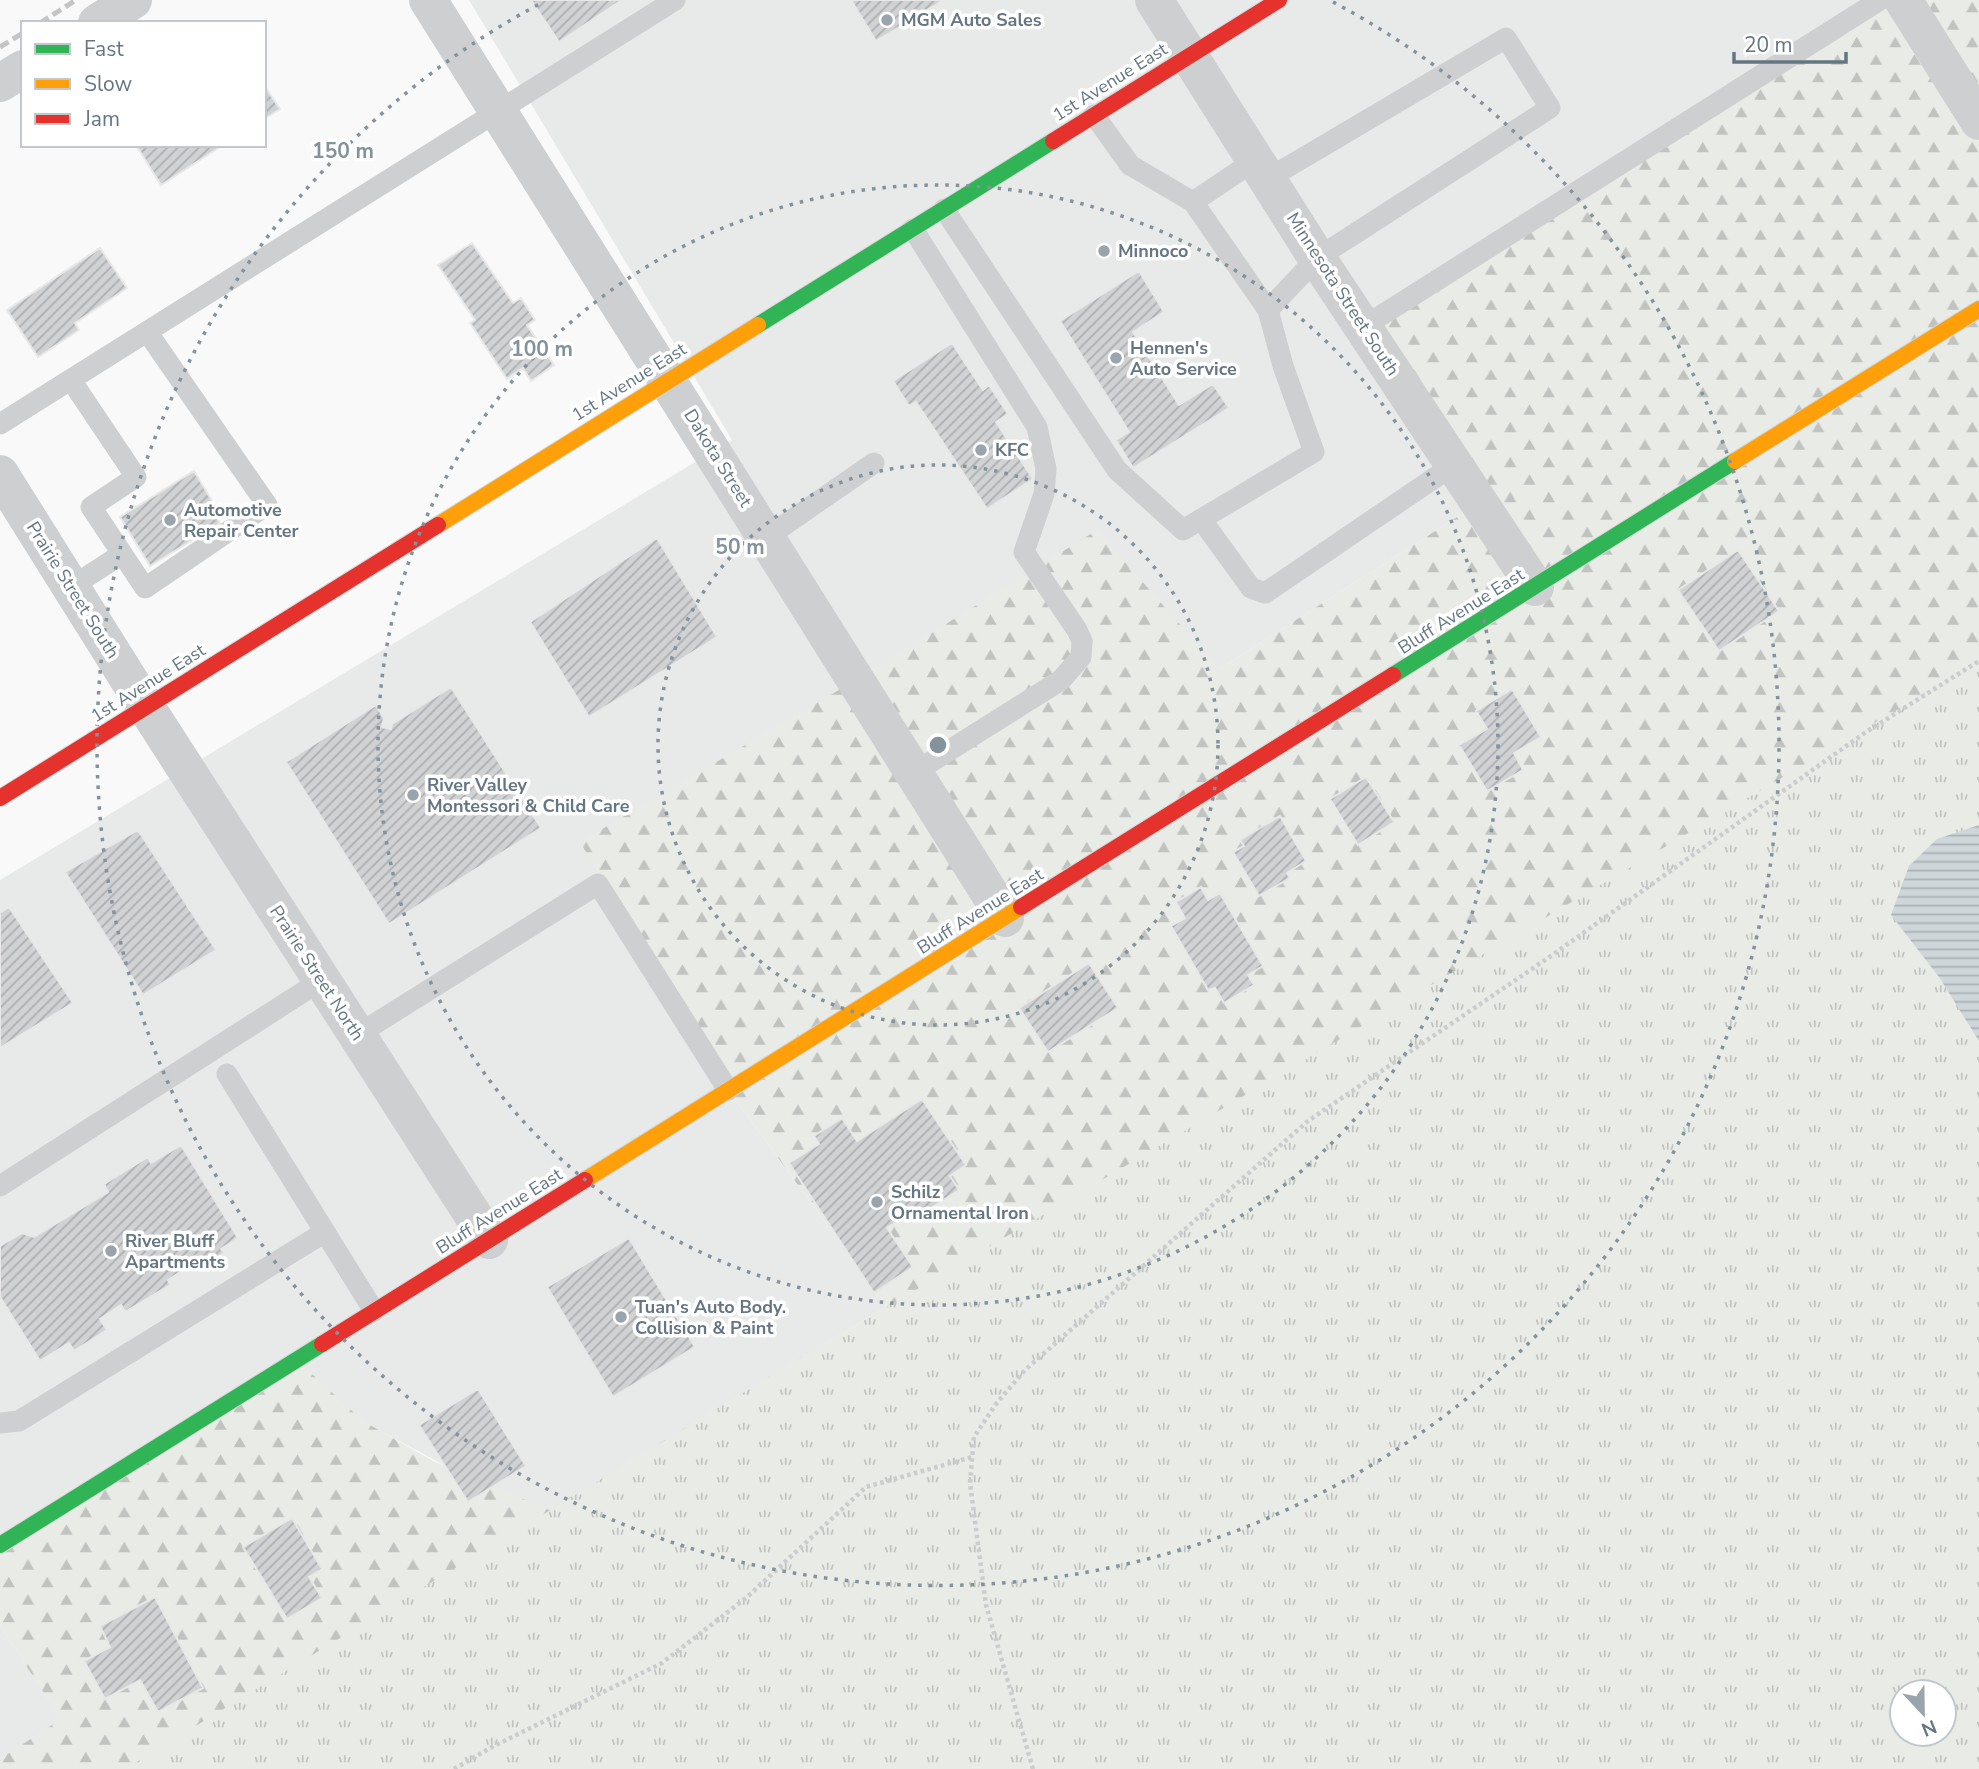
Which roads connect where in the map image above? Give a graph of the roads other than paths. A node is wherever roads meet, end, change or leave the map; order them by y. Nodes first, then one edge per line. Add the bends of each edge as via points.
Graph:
1 (134, 0) edge
2 (428, 0) edge
3 (676, 0) edge
4 (1154, 0) edge
5 (1279, 0) edge
6 (1880, 0) edge
7 (1903, 0) edge
8 (100, 21) edge
9 (1190, 56) junction
10 (21, 70) edge
11 (0, 83) edge
12 (499, 112) junction
13 (1094, 115) junction
14 (1979, 121) edge
15 (1263, 169) junction
16 (1193, 202) junction
17 (943, 209) junction
18 (913, 229) junction
19 (1317, 258) junction
20 (1979, 309) edge
21 (1268, 310) junction
22 (1363, 327) junction
23 (148, 333) junction
24 (71, 380) junction
25 (669, 380) junction
26 (0, 425) edge
27 (874, 463) dead end
28 (1455, 464) junction
29 (0, 474) edge
30 (1201, 519) junction
31 (767, 537) junction
32 (122, 554) junction
33 (71, 587) junction
34 (1535, 587) junction
35 (146, 707) junction
36 (915, 772) junction
37 (0, 798) edge
38 (1005, 918) junction
39 (322, 980) junction
40 (357, 1035) junction
41 (227, 1074) dead end
42 (728, 1090) junction
43 (0, 1186) edge
44 (325, 1232) junction
45 (489, 1240) junction
46 (374, 1311) junction
47 (0, 1423) edge
48 (0, 1545) edge

1 - 8 street
2 - 12 street, Dakota Street
3 - 12 lane
4 - 9 street, Minnesota Street South
5 - 9 street, 1st Avenue East
6 - 22 lane
7 - 14 street
9 - 13 street, 1st Avenue East
9 - 15 street, Minnesota Street South
10 - 11 street
12 - 23 lane
12 - 25 street, Dakota Street
13 - 16 lane via 1130,165
13 - 17 street, 1st Avenue East
15 - 16 lane
15 - 19 street, Minnesota Street South
15 - 19 lane via 1506,38 1550,108
16 - 21 lane
17 - 18 street, 1st Avenue East
17 - 30 lane via 1117,470 1182,530
18 - 25 street, 1st Avenue East
18 - 36 lane via 1037,428 1046,469 1044,494 1024,552 1082,641 1081,657 1061,681
19 - 21 lane
19 - 22 street, Minnesota Street South
20 - 34 street, Bluff Avenue East
21 - 30 lane via 1314,452
22 - 28 street, Minnesota Street South
23 - 24 lane
23 - 32 lane via 267,505 145,588
24 - 26 lane
24 - 32 lane via 136,477 91,508
25 - 31 street, Dakota Street
25 - 35 street, 1st Avenue East
27 - 31 lane
28 - 30 lane via 1265,593 1251,588
28 - 34 street, Minnesota Street South
29 - 33 street, Prairie Street South
31 - 36 street, Dakota Street
32 - 33 lane
33 - 35 street, Prairie Street South
34 - 38 street, Bluff Avenue East
35 - 37 street, 1st Avenue East
35 - 39 street, Prairie Street North
36 - 38 street, Dakota Street
38 - 42 street, Bluff Avenue East
39 - 40 street, Prairie Street North
39 - 43 lane
40 - 42 lane via 598,884
40 - 45 street, Prairie Street North
41 - 44 lane
42 - 45 street, Bluff Avenue East
44 - 46 lane
44 - 47 lane via 19,1421
45 - 46 street, Bluff Avenue East
46 - 48 street, Bluff Avenue East

